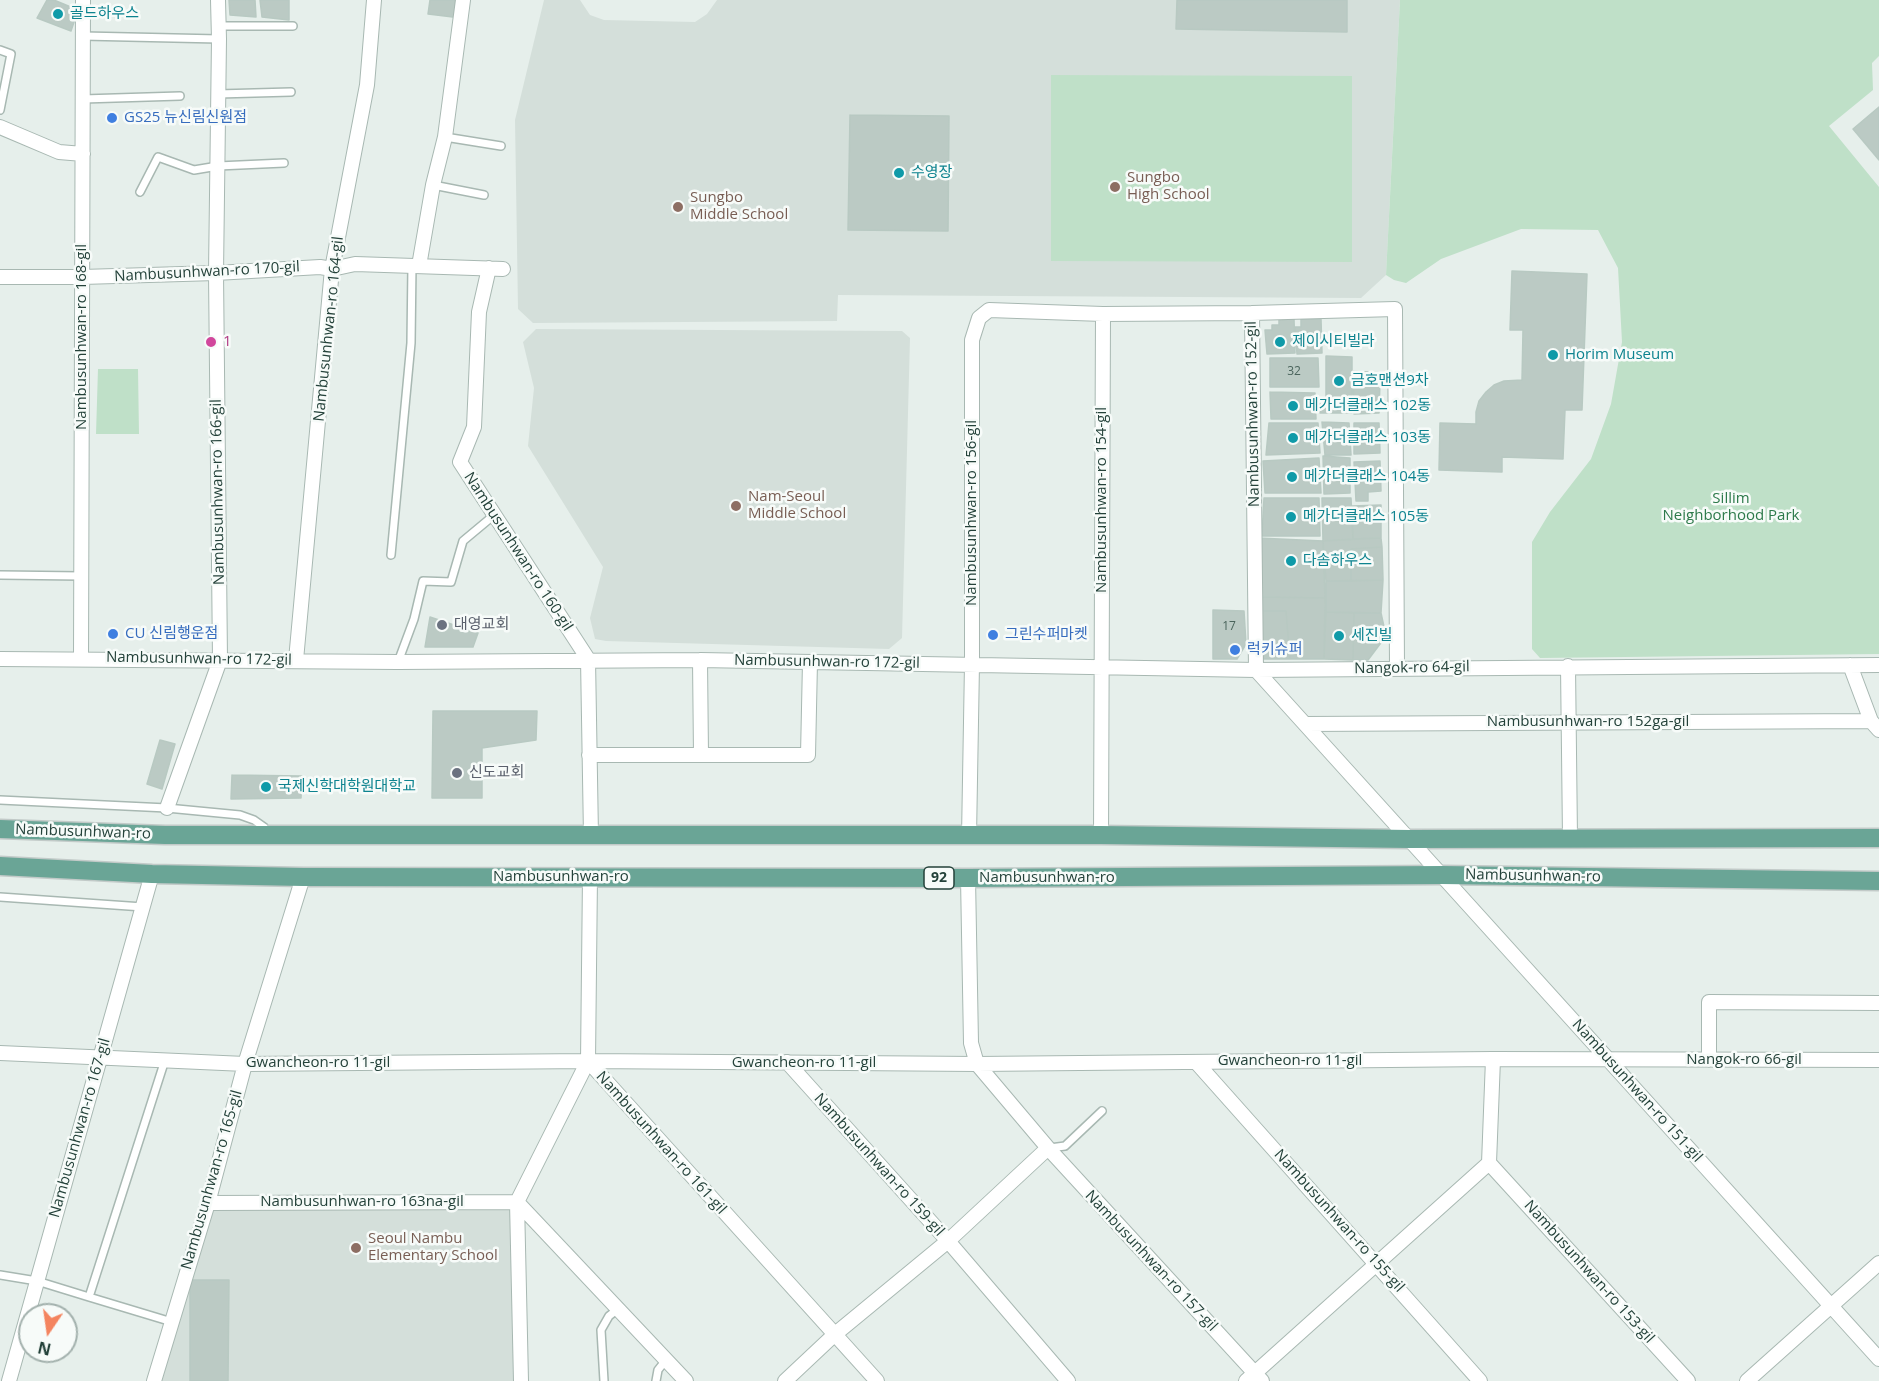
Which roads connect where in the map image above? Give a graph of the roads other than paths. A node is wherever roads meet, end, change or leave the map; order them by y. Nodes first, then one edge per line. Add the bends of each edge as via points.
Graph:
1 (83, 0) edge
2 (218, 0) edge
3 (374, 0) edge
4 (464, 0) edge
5 (293, 26) dead end
6 (219, 32) junction
7 (83, 36) junction
8 (0, 50) edge
9 (291, 92) dead end
10 (218, 94) junction
11 (180, 96) dead end
12 (83, 99) junction
13 (0, 110) edge
14 (0, 127) edge
15 (445, 136) junction
16 (501, 146) dead end
17 (83, 154) junction
18 (284, 163) dead end
19 (218, 166) junction
20 (433, 185) junction
21 (140, 192) dead end
22 (484, 195) dead end
23 (416, 266) junction
24 (332, 269) junction
25 (496, 269) joint
26 (216, 273) junction
27 (0, 277) edge
28 (82, 277) junction
29 (1252, 313) junction
30 (1103, 314) junction
31 (493, 516) junction
32 (390, 555) dead end
33 (0, 575) edge
34 (81, 576) junction
35 (81, 658) junction
36 (0, 659) edge
37 (588, 659) junction
38 (220, 660) junction
39 (296, 660) junction
40 (700, 660) junction
41 (398, 662) junction
42 (810, 662) junction
43 (972, 664) junction
44 (1850, 665) junction
45 (1879, 665) edge
46 (1102, 666) junction
47 (1568, 666) junction
48 (1397, 669) junction
49 (1256, 670) junction
50 (1569, 722) junction
51 (1305, 724) junction
52 (1875, 725) edge
53 (589, 755) junction
54 (701, 755) junction
55 (0, 800) edge
56 (167, 808) junction
57 (0, 828) edge
58 (269, 835) junction
59 (1101, 835) junction
60 (591, 836) junction
61 (969, 837) junction
62 (1570, 838) junction
63 (1879, 838) edge
64 (1410, 839) junction
65 (0, 866) edge
66 (152, 874) junction
67 (1442, 875) junction
68 (590, 876) junction
69 (303, 877) junction
70 (968, 878) junction
71 (1879, 881) edge
72 (0, 897) edge
73 (142, 907) junction
74 (1879, 1003) edge
75 (0, 1053) edge
76 (100, 1057) junction
77 (1493, 1059) junction
78 (1609, 1059) junction
79 (165, 1060) junction
80 (1709, 1060) junction
81 (1879, 1060) edge
82 (588, 1061) junction
83 (786, 1062) junction
84 (1196, 1062) junction
85 (245, 1064) junction
86 (976, 1064) junction
87 (1102, 1111) dead end
88 (1048, 1148) junction
89 (1489, 1162) junction
90 (517, 1202) junction
91 (208, 1203) junction
92 (948, 1241) junction
93 (1377, 1263) junction
94 (1879, 1263) edge
95 (0, 1275) edge
96 (37, 1281) junction
97 (89, 1297) junction
98 (1832, 1307) junction
99 (618, 1309) junction
100 (172, 1322) junction
101 (834, 1335) junction
102 (1879, 1359) edge
103 (666, 1360) junction
104 (1254, 1378) edge
105 (9, 1381) edge
106 (154, 1381) edge
107 (521, 1381) edge
108 (604, 1381) edge
109 (656, 1381) edge
110 (686, 1381) edge
111 (785, 1381) edge
112 (877, 1381) edge
113 (1068, 1381) edge
114 (1480, 1381) edge
115 (1688, 1381) edge
116 (1747, 1381) edge

1 - 7 street, Nambusunhwan-ro 168-gil
2 - 6 street, Nambusunhwan-ro 166-gil
3 - 24 street, Nambusunhwan-ro 164-gil via 367,85
4 - 15 street
5 - 6 lane
6 - 7 lane
6 - 10 street, Nambusunhwan-ro 166-gil
7 - 12 street, Nambusunhwan-ro 168-gil
8 - 13 lane via 11,54
9 - 10 lane
10 - 19 street, Nambusunhwan-ro 166-gil
11 - 12 lane
12 - 17 street, Nambusunhwan-ro 168-gil
14 - 17 street via 59,152
15 - 16 lane
15 - 20 street
17 - 28 street, Nambusunhwan-ro 168-gil
18 - 19 lane
19 - 21 lane via 194,170 158,157
19 - 26 street, Nambusunhwan-ro 166-gil
20 - 22 lane
20 - 23 street
23 - 24 street, Nambusunhwan-ro 170-gil via 355,264
23 - 25 street, Nambusunhwan-ro 170-gil
23 - 32 lane
24 - 26 street, Nambusunhwan-ro 170-gil
24 - 39 street, Nambusunhwan-ro 164-gil
25 - 31 street, Nambusunhwan-ro 160-gil via 479,312 474,427 460,462
26 - 28 street, Nambusunhwan-ro 170-gil
26 - 38 street, Nambusunhwan-ro 166-gil
27 - 28 street, Nambusunhwan-ro 170-gil
28 - 34 street, Nambusunhwan-ro 168-gil
29 - 30 street
29 - 48 street, Nambusunhwan-ro 152-gil via 1395,309
29 - 49 street, Nambusunhwan-ro 152-gil
30 - 43 street, Nambusunhwan-ro 156-gil via 989,310 979,318 972,340
30 - 46 street, Nambusunhwan-ro 154-gil
31 - 37 street, Nambusunhwan-ro 160-gil
31 - 41 lane via 464,541 451,582 423,581
33 - 34 lane
34 - 35 street, Nambusunhwan-ro 168-gil
35 - 36 street, Nambusunhwan-ro 172-gil
35 - 38 street, Nambusunhwan-ro 172-gil
37 - 40 street, Nambusunhwan-ro 172-gil
37 - 41 street, Nambusunhwan-ro 172-gil
37 - 53 street
38 - 39 street, Nambusunhwan-ro 172-gil
38 - 56 street, Nambusunhwan-ro 166-gil
39 - 41 street, Nambusunhwan-ro 172-gil
40 - 42 street, Nambusunhwan-ro 172-gil
40 - 54 street
42 - 43 street, Nambusunhwan-ro 172-gil
42 - 54 street via 808,755
43 - 46 street, Nambusunhwan-ro 172-gil
43 - 61 street, Nambusunhwan-ro 156-gil
44 - 45 street, Nangok-ro 64-gil
44 - 47 street, Nangok-ro 64-gil
44 - 52 street
46 - 49 street, Nambusunhwan-ro 172-gil
46 - 59 street, Nambusunhwan-ro 154-gil
47 - 48 street, Nangok-ro 64-gil
47 - 50 street
48 - 49 street, Nangok-ro 64-gil
49 - 51 street
50 - 51 street, Nambusunhwan-ro 152ga-gil
50 - 52 street, Nambusunhwan-ro 152ga-gil
50 - 62 street
51 - 64 street
53 - 54 street
53 - 60 street
55 - 56 lane
56 - 58 lane via 240,815 254,820
57 - 58 main road, Nambusunhwan-ro
58 - 60 main road, Nambusunhwan-ro
59 - 61 main road, Nambusunhwan-ro
59 - 64 main road, Nambusunhwan-ro
60 - 61 main road, Nambusunhwan-ro
62 - 63 main road, Nambusunhwan-ro
62 - 64 main road, Nambusunhwan-ro
64 - 67 street
65 - 66 main road, Nambusunhwan-ro / 92
66 - 69 main road, Nambusunhwan-ro / 92
66 - 73 street, Nambusunhwan-ro 167-gil
67 - 70 main road, Nambusunhwan-ro / 92
67 - 71 main road, Nambusunhwan-ro / 92
67 - 78 street, Nambusunhwan-ro 151-gil
68 - 69 main road, Nambusunhwan-ro / 92
68 - 70 main road, Nambusunhwan-ro / 92
68 - 82 street, Nambusunhwan-ro 161-gil
69 - 85 street, Nambusunhwan-ro 165-gil
70 - 86 street via 971,1043
72 - 73 lane
73 - 76 street, Nambusunhwan-ro 167-gil
74 - 80 street via 1709,1002
75 - 76 street, Gwancheon-ro 11-gil
76 - 79 street, Gwancheon-ro 11-gil
76 - 96 street, Nambusunhwan-ro 167-gil
77 - 78 street, Gwancheon-ro 11-gil
77 - 84 street, Gwancheon-ro 11-gil
77 - 89 street
78 - 80 street, Nangok-ro 66-gil
78 - 98 street, Nambusunhwan-ro 151-gil
79 - 85 street, Gwancheon-ro 11-gil
79 - 97 lane
80 - 81 street, Nangok-ro 66-gil
82 - 83 street, Gwancheon-ro 11-gil
82 - 85 street, Gwancheon-ro 11-gil
82 - 90 street
82 - 101 street, Nambusunhwan-ro 161-gil
83 - 86 street, Gwancheon-ro 11-gil
83 - 92 street, Nambusunhwan-ro 159-gil
84 - 86 street, Gwancheon-ro 11-gil
84 - 93 street, Nambusunhwan-ro 155-gil
85 - 91 street, Nambusunhwan-ro 165-gil
86 - 88 street, Nambusunhwan-ro 157-gil
87 - 88 lane via 1065,1146
88 - 92 street
88 - 104 street, Nambusunhwan-ro 157-gil
89 - 93 street
89 - 115 street, Nambusunhwan-ro 153-gil
90 - 91 street, Nambusunhwan-ro 163na-gil
90 - 99 street
90 - 107 street
91 - 100 street, Nambusunhwan-ro 165-gil
92 - 101 street, Nambusunhwan-ro 159-gil
92 - 113 street, Nambusunhwan-ro 159-gil
93 - 104 street, Nambusunhwan-ro 157-gil
93 - 114 street, Nambusunhwan-ro 155-gil
94 - 98 street
95 - 96 lane
96 - 97 lane
96 - 105 street, Nambusunhwan-ro 167-gil
97 - 100 lane
98 - 102 street, Nambusunhwan-ro 151-gil
98 - 116 street
99 - 103 street
99 - 108 lane via 602,1330
100 - 106 street, Nambusunhwan-ro 165-gil
101 - 111 street
101 - 112 street, Nambusunhwan-ro 161-gil
103 - 109 lane
103 - 110 street

